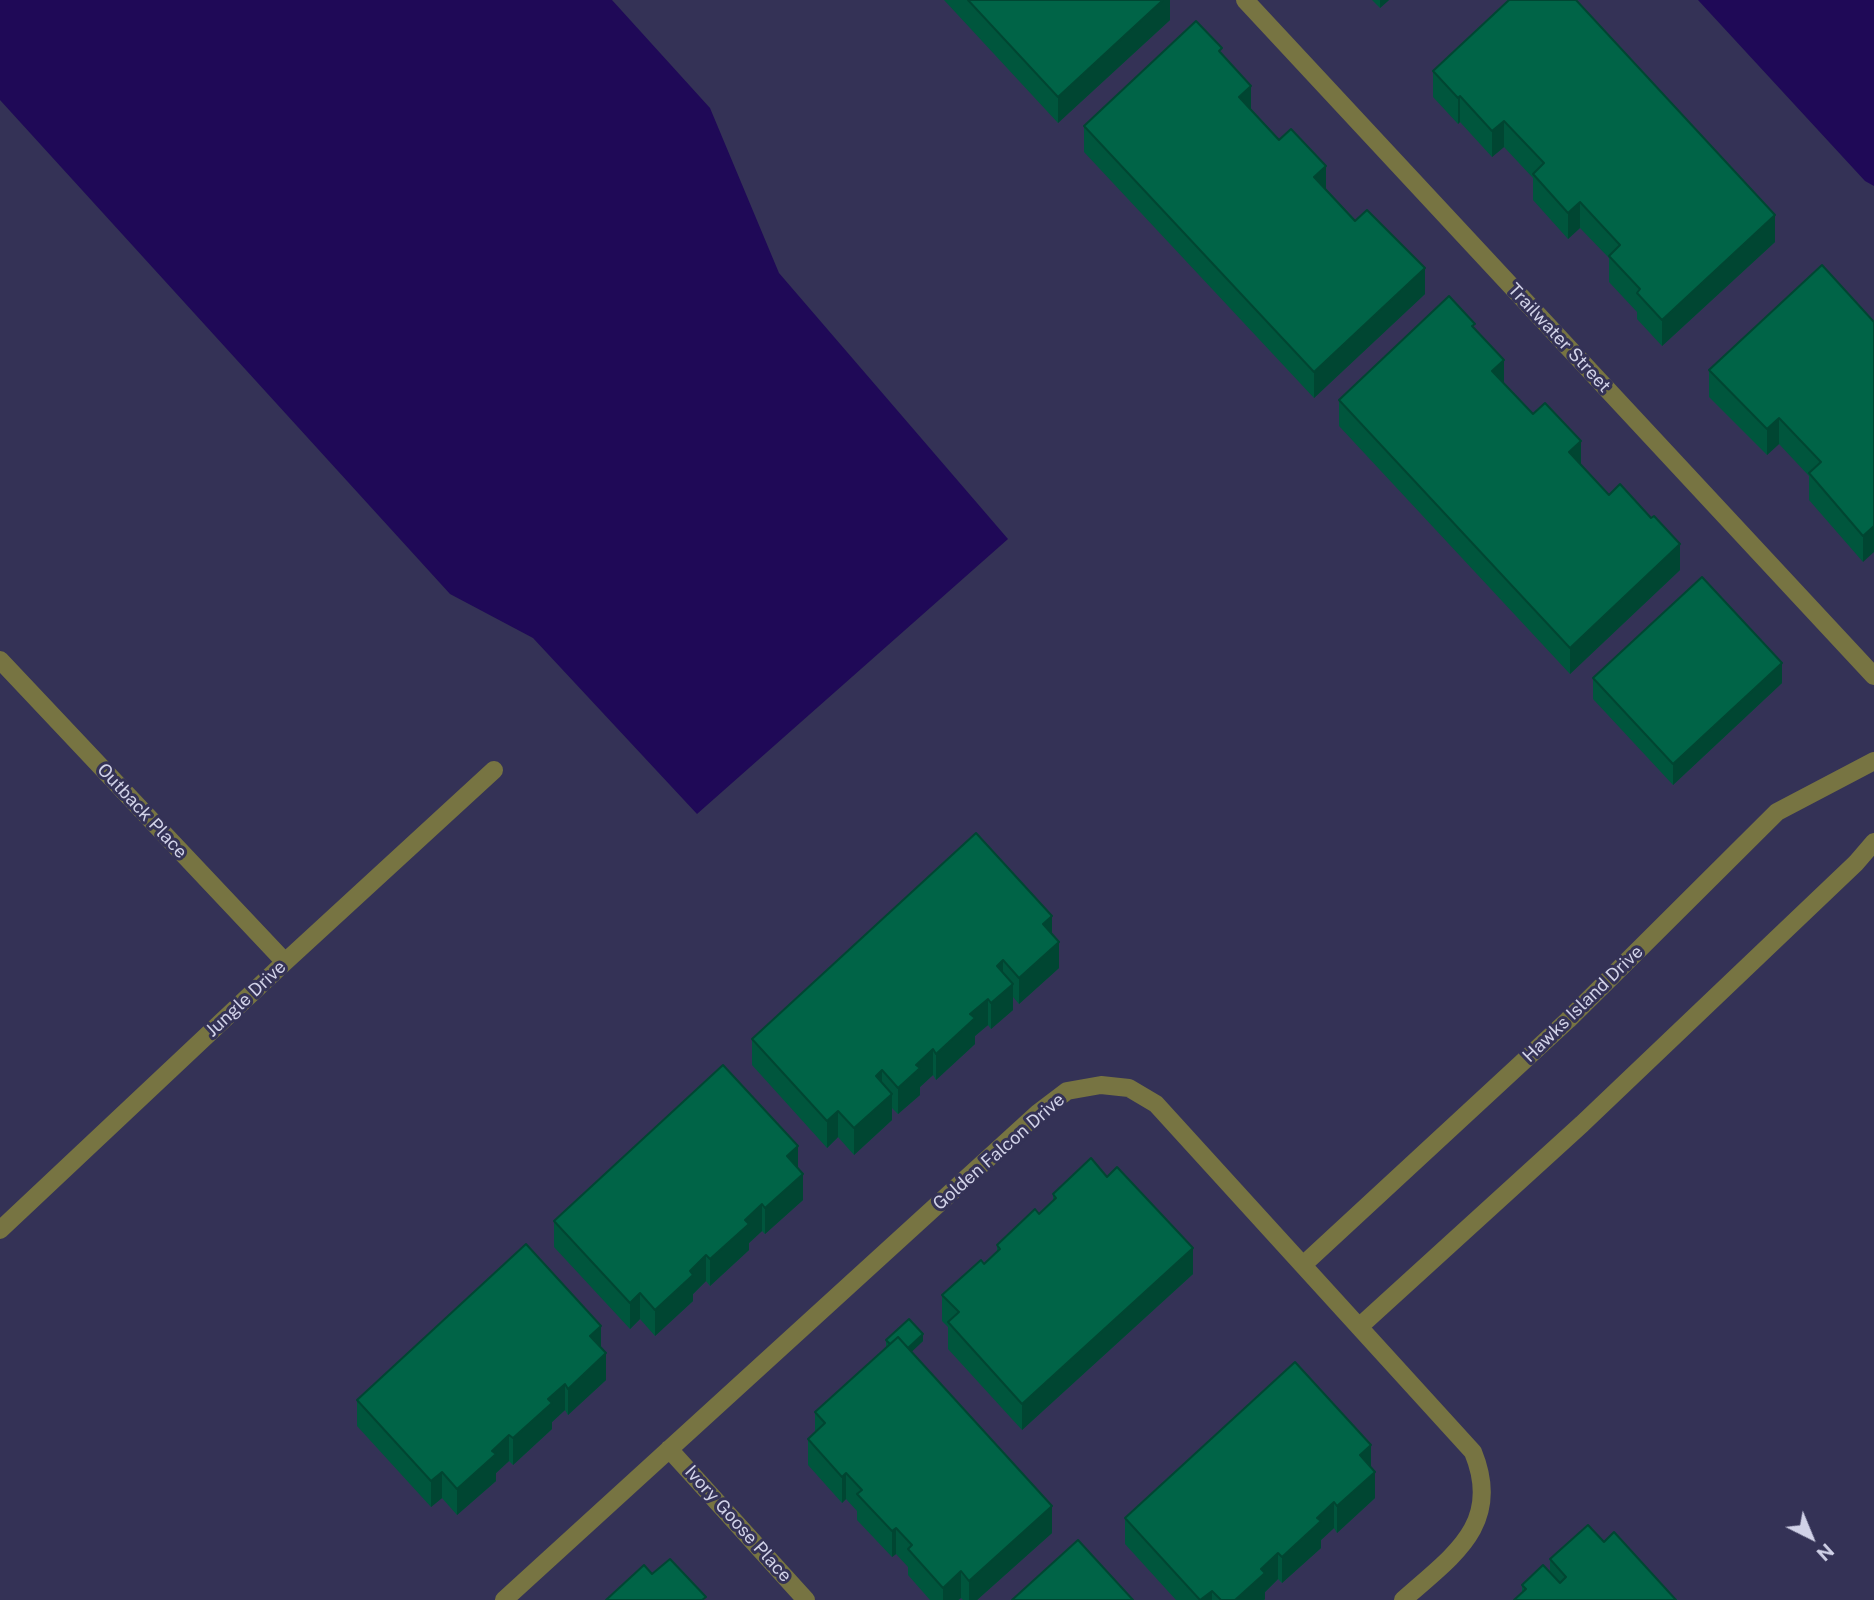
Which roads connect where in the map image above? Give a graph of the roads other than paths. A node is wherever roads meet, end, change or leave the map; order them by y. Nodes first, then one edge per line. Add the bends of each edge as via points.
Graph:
1 (1245, 0) edge
2 (0, 660) edge
3 (1874, 677) edge
4 (1874, 761) edge
5 (494, 770) dead end
6 (1874, 842) edge
7 (285, 962) junction
8 (0, 1230) edge
9 (1303, 1265) junction
10 (1359, 1327) junction
11 (669, 1449) junction
12 (504, 1600) edge
13 (806, 1600) edge
14 (1403, 1600) edge

1 - 3 street, Trailwater Street
2 - 7 street, Outback Place
4 - 9 street, Hawks Island Drive via 1777,812 1568,1020
5 - 7 street, Jungle Drive
6 - 10 street via 1582,1124
7 - 8 street, Jungle Drive
9 - 10 street, Golden Falcon Drive
9 - 11 street, Golden Falcon Drive via 1156,1104 1129,1088 1101,1085 1067,1091
10 - 14 street, Golden Falcon Drive via 1472,1451 1482,1475 1482,1499 1463,1546
11 - 12 street, Golden Falcon Drive
11 - 13 street, Ivory Goose Place

